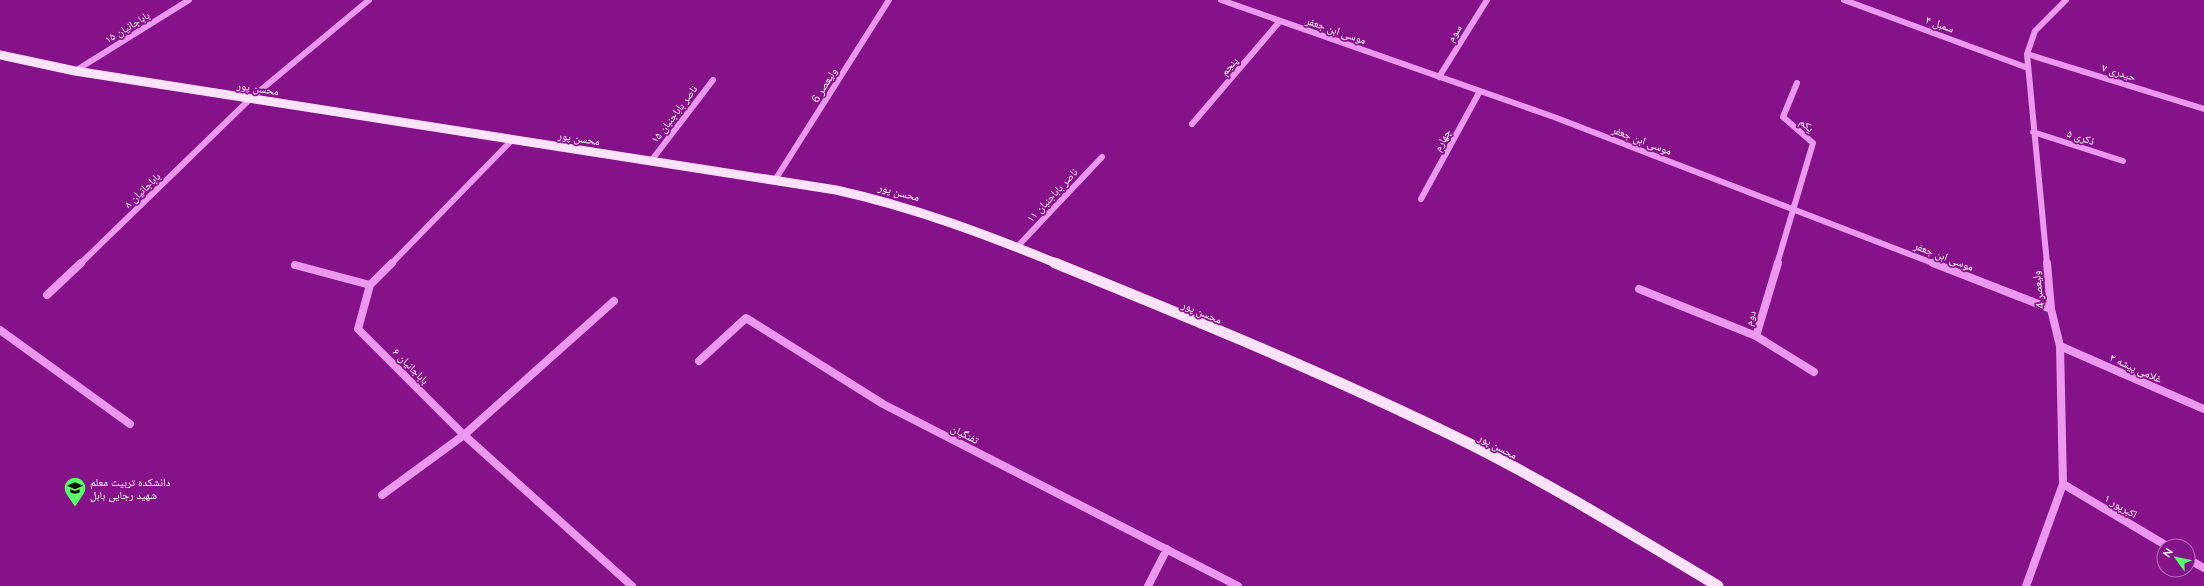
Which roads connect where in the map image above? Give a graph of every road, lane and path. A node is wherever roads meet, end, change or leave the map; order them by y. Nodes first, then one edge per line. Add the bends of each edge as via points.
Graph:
1 (189, 0) edge
2 (369, 0) edge
3 (889, 0) edge
4 (1222, 0) edge
5 (1487, 0) edge
6 (1844, 0) edge
7 (2066, 0) edge
8 (1280, 21) junction
9 (2028, 54) junction
10 (0, 55) edge
11 (2028, 68) junction
12 (75, 71) junction
13 (1439, 76) junction
14 (713, 80) dead end
15 (1797, 83) dead end
16 (1480, 91) junction
17 (250, 99) junction
18 (2204, 109) edge
19 (1192, 124) dead end
20 (2033, 132) junction
21 (512, 140) junction
22 (1102, 157) dead end
23 (651, 161) junction
24 (2123, 161) dead end
25 (775, 180) junction
26 (1421, 199) dead end
27 (1794, 208) junction
28 (1017, 246) junction
29 (295, 265) dead end
30 (370, 284) junction
31 (1638, 289) dead end
32 (47, 295) dead end
33 (614, 301) dead end
34 (2051, 309) junction
35 (0, 330) edge
36 (1756, 336) junction
37 (2060, 346) junction
38 (699, 361) dead end
39 (1814, 372) dead end
40 (2204, 409) edge
41 (130, 424) dead end
42 (464, 434) junction
43 (2063, 484) junction
44 (382, 495) dead end
45 (2156, 539) edge
46 (1167, 549) junction
47 (632, 586) edge
48 (1148, 586) edge
49 (1238, 586) edge
50 (1718, 586) edge
51 (2026, 586) edge

1 - 12 street, باباجانیان ۱۵
2 - 17 street, باباجانیان ۸
3 - 25 street, ولیعصر 6
4 - 8 street, موسی ابن جعفر
5 - 13 street, سوم
6 - 11 street, سمبل ۴
7 - 9 street, ولیعصر 4 via 2035,31
8 - 13 street, موسی ابن جعفر
8 - 19 street, پنجم
9 - 11 street, ولیعصر 4
9 - 18 street, حیدری ۷
10 - 12 main road, محسن پور
11 - 20 street, ولیعصر 4
12 - 17 main road, محسن پور
13 - 16 street, موسی ابن جعفر
14 - 23 street, ناصر باباجنبان ۱۵
15 - 27 street, یکم via 1783,117 1813,143
16 - 26 street, چهارم
16 - 27 street, موسی ابن جعفر
17 - 21 main road, محسن پور
17 - 32 street, باباجانیان ۸
20 - 24 street, ذکری ۵
20 - 34 street, ولیعصر 4
21 - 23 main road, محسن پور
21 - 30 street, باباجانیان ۶
22 - 28 street, ناصر باباجنبان ۱۱
23 - 25 main road, محسن پور
25 - 28 main road, محسن پور via 892,202 944,218
27 - 34 street, موسی ابن جعفر
27 - 36 street, دوم
28 - 50 main road, محسن پور via 1304,368 1464,442 1606,518
29 - 30 street
30 - 42 street, باباجانیان ۶ via 358,329
31 - 36 street, دوم
33 - 42 street
34 - 37 street, ولیعصر 4
35 - 41 street
36 - 39 street
37 - 40 street, غلامی پیشه ۳
37 - 43 street, ولیعصر 4
38 - 46 street, تفنگیان via 746,318 883,404
42 - 44 street
42 - 47 street, باباجانیان ۶
43 - 45 street, اکبرپور ۱
43 - 51 street, ولیعصر 4
46 - 48 street
46 - 49 street, تفنگیان

